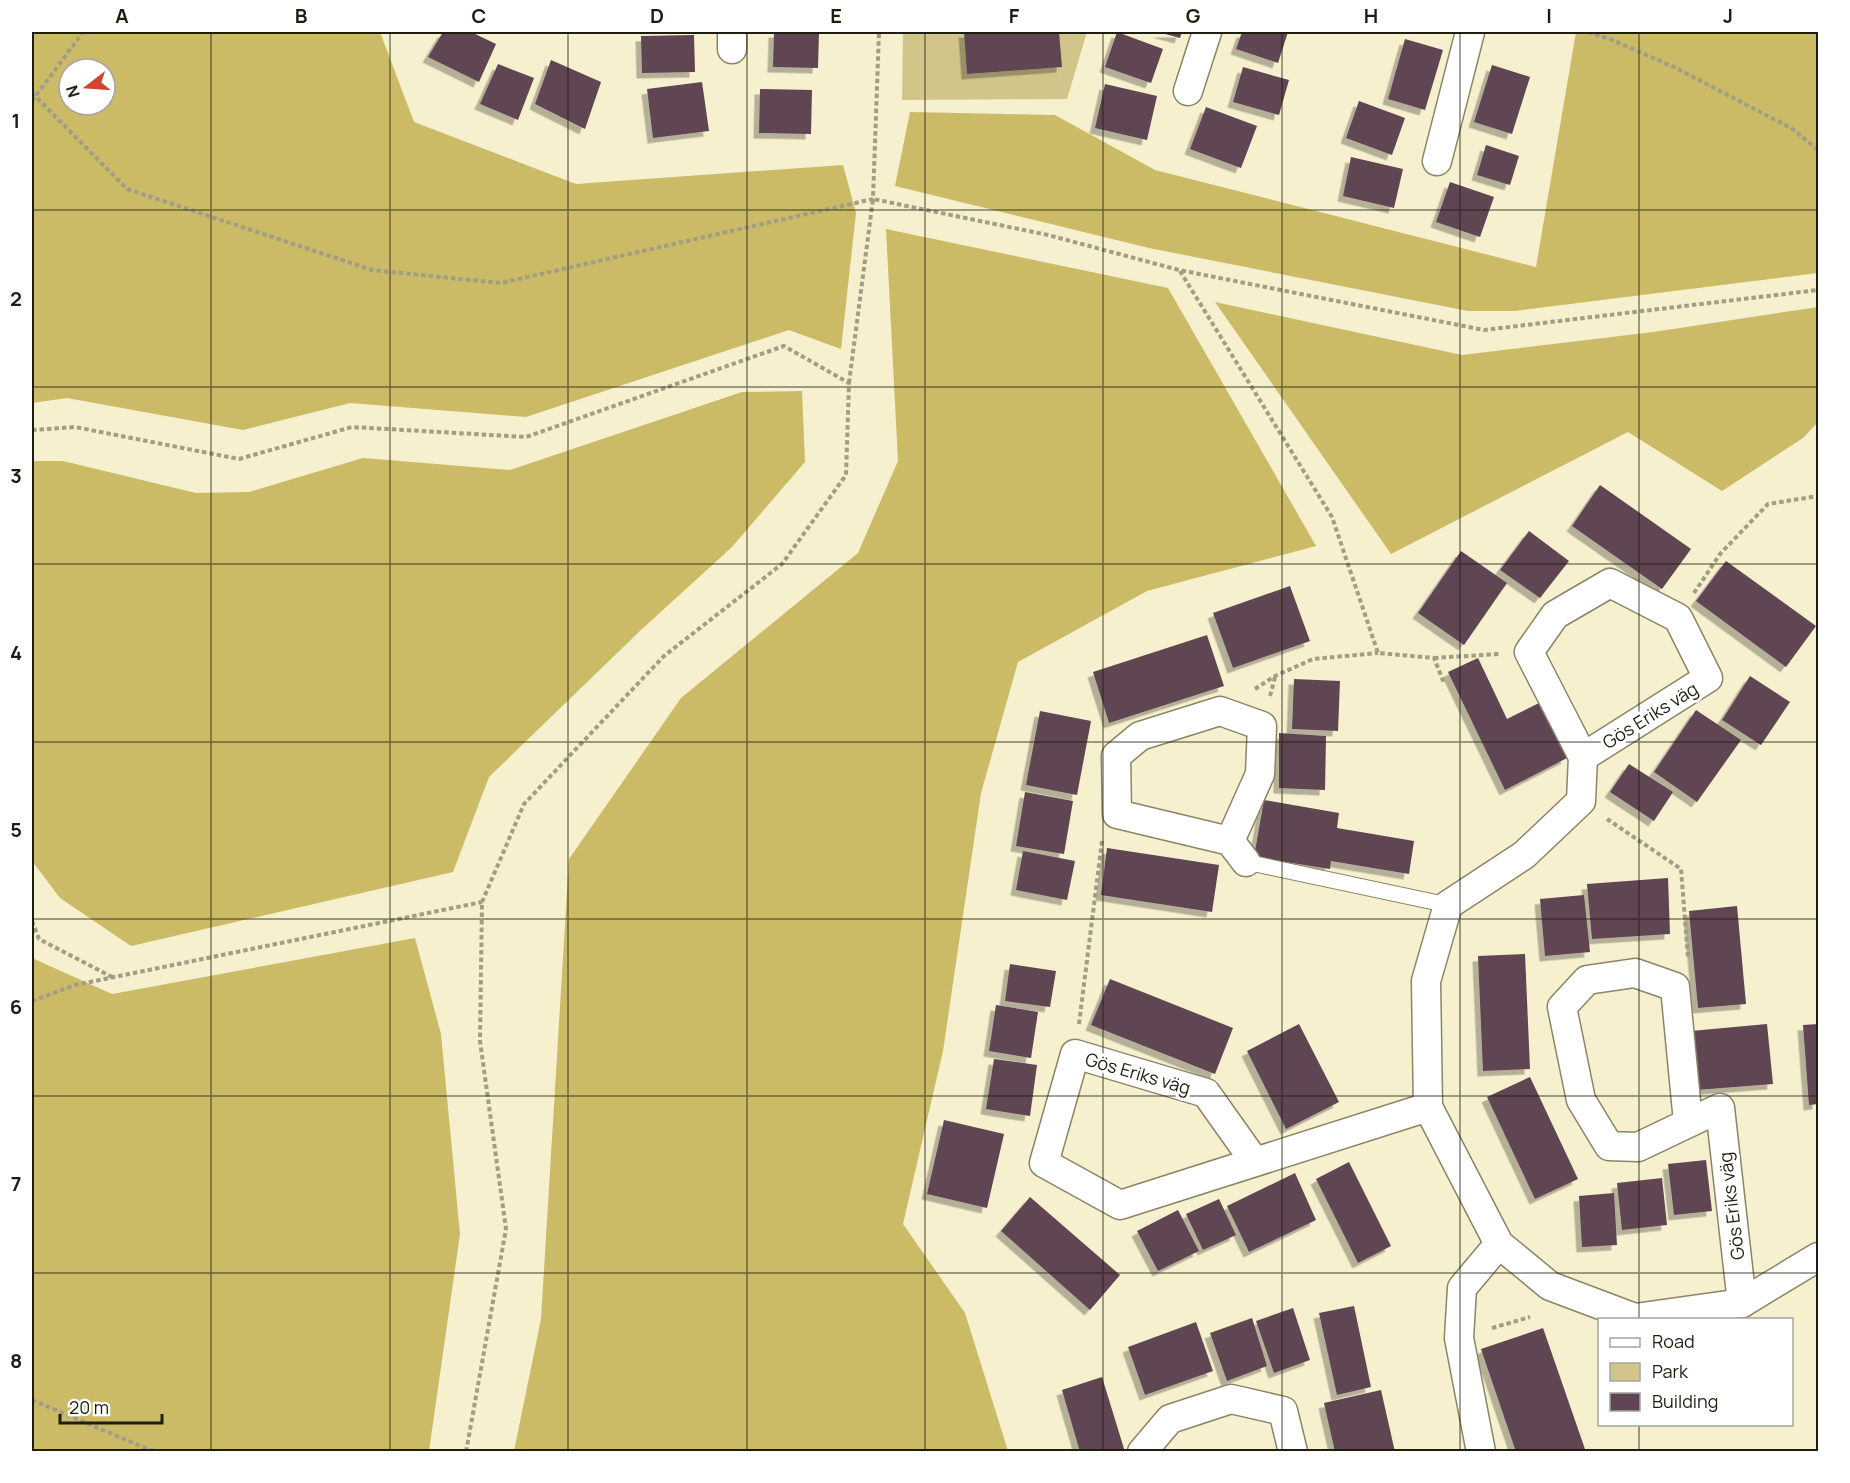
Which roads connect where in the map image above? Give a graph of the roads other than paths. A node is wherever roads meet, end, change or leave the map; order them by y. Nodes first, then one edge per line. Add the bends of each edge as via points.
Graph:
1 (1207, 32) edge
2 (1470, 32) edge
3 (1188, 91) dead end
4 (1437, 161) dead end
5 (1583, 757) junction
6 (1238, 852) junction
7 (1448, 905) junction
8 (1428, 1107) junction
9 (1688, 1122) junction
10 (1255, 1162) junction
11 (1499, 1244) junction
12 (1818, 1257) edge
13 (1742, 1303) junction
14 (1142, 1452) edge
15 (1293, 1452) edge
16 (1481, 1452) edge

1 - 3 street
2 - 4 street
5 - 5 street, Gös Eriks väg via 1708,678 1678,618 1610,583 1555,615 1528,652
5 - 7 street, Gös Eriks väg via 1581,801 1524,855
6 - 6 street via 1117,814 1116,756 1140,736 1220,711 1262,726 1260,774
6 - 7 lane
7 - 8 street via 1426,981
8 - 10 street, Gös Eriks väg
8 - 11 street
9 - 9 street, Gös Eriks väg via 1638,1147 1609,1146 1581,1100 1562,1007 1587,980 1635,973 1675,987
9 - 13 street, Gös Eriks väg via 1720,1108
10 - 10 street, Gös Eriks väg via 1120,1205 1044,1163 1075,1054 1206,1093
11 - 13 street via 1550,1286 1635,1318
11 - 16 street via 1462,1288 1459,1338
12 - 13 street
14 - 15 street via 1170,1419 1231,1399 1283,1411

